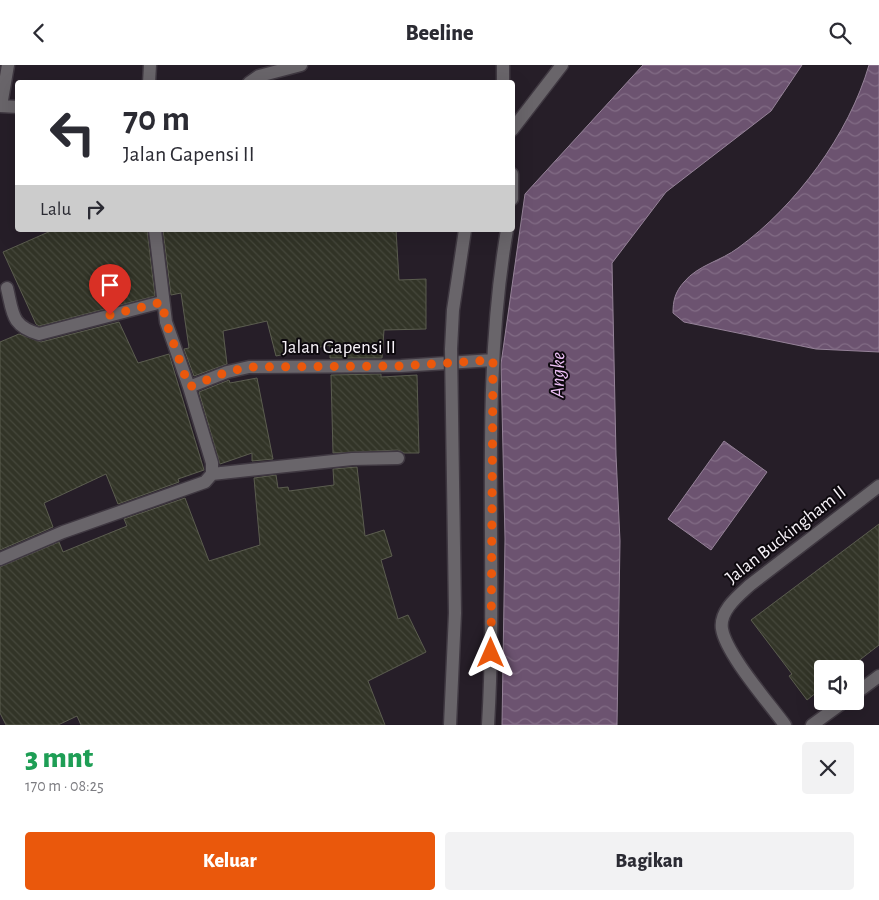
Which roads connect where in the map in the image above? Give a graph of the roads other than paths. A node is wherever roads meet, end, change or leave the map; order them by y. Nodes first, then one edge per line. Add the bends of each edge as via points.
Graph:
1 (8, 65) edge
2 (150, 65) edge
3 (301, 65) edge
4 (503, 65) edge
5 (562, 65) edge
6 (149, 80) edge
7 (253, 80) edge
8 (503, 80) edge
9 (0, 106) edge
10 (15, 107) edge
11 (515, 126) edge
12 (154, 232) edge
13 (465, 232) edge
14 (507, 232) edge
15 (7, 288) dead end
16 (162, 302) junction
17 (493, 360) junction
18 (189, 387) junction
19 (398, 458) dead end
20 (212, 474) junction
21 (879, 486) edge
22 (0, 559) edge
23 (879, 676) edge
24 (864, 687) edge
25 (833, 710) edge
26 (450, 725) edge
27 (488, 725) edge
28 (785, 725) edge
29 (812, 725) edge

1 - 9 street
2 - 6 street
3 - 7 street
4 - 8 street
5 - 11 street
9 - 10 street
12 - 16 street
13 - 26 street, bridge via 453,310 451,349 454,613
14 - 17 street
15 - 16 street via 14,319 27,330 40,334
16 - 18 street
17 - 18 street, Jalan Gapensi II via 401,366 249,367
17 - 27 street
18 - 20 street via 212,463
19 - 20 street via 352,459
20 - 22 street via 205,482 63,532
21 - 28 street, Jalan Buckingham II via 750,585 724,614 722,628 729,647
23 - 24 street
25 - 29 street

